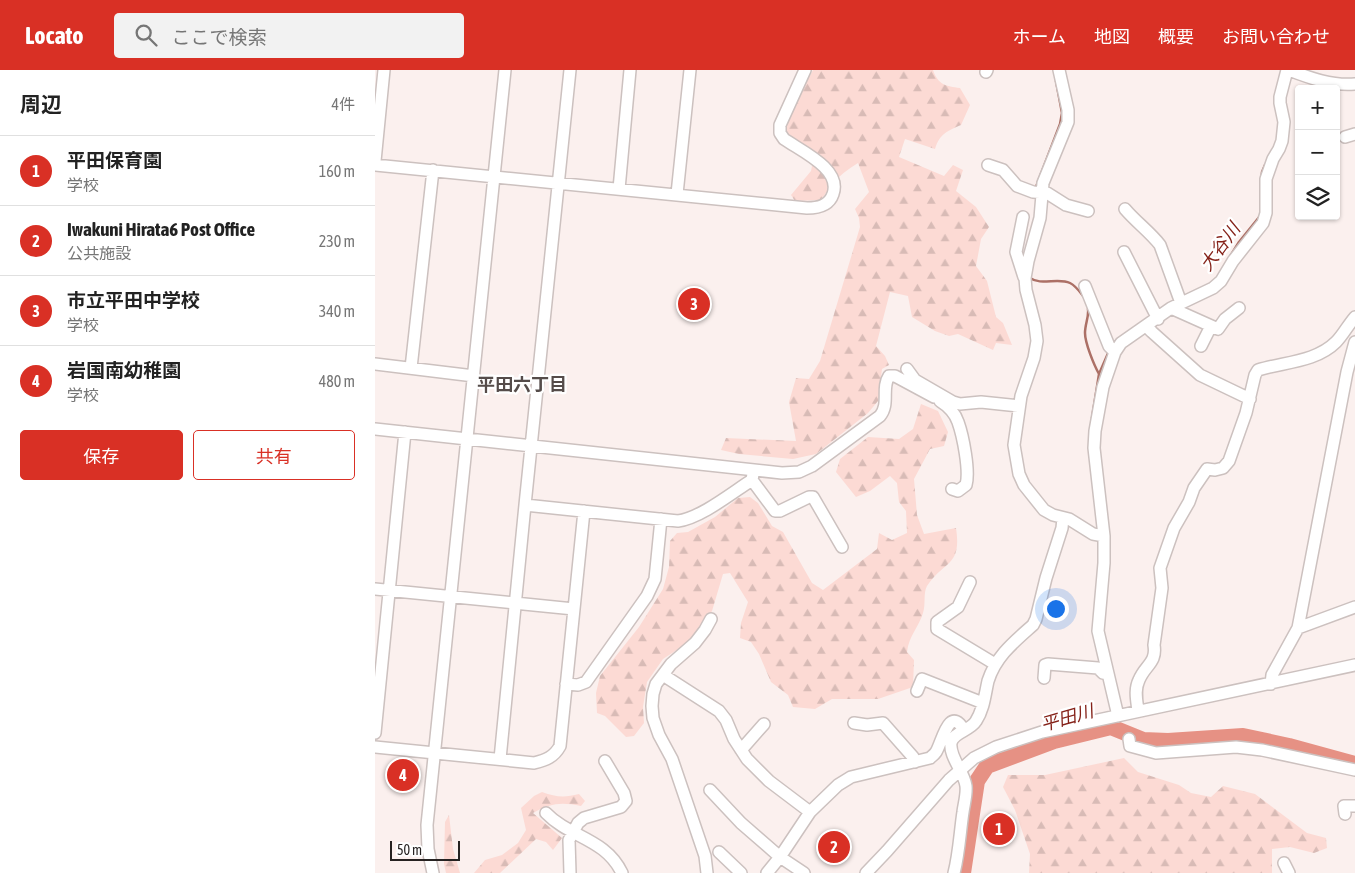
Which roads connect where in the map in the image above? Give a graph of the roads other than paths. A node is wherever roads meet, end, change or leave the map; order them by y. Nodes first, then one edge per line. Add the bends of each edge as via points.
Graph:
1 (384, 70) edge
2 (505, 70) edge
3 (571, 70) edge
4 (630, 70) edge
5 (690, 70) edge
6 (805, 70) edge
7 (1059, 70) edge
8 (1288, 70) edge
9 (1355, 84) edge
10 (375, 161) edge
11 (375, 165) edge
12 (988, 165) dead end
13 (433, 170) junction
14 (495, 177) junction
15 (559, 183) junction
16 (619, 189) junction
17 (1042, 192) junction
18 (677, 194) junction
19 (1125, 209) dead end
20 (1088, 211) dead end
21 (1023, 217) dead end
22 (1124, 252) dead end
23 (1025, 278) junction
24 (1085, 286) dead end
25 (1178, 301) junction
26 (1239, 308) dead end
27 (1155, 315) junction
28 (1355, 317) edge
29 (1146, 326) junction
30 (1211, 326) junction
31 (1355, 342) edge
32 (1201, 346) dead end
33 (1112, 350) junction
34 (375, 364) edge
35 (411, 368) junction
36 (907, 369) dead end
37 (473, 376) junction
38 (935, 395) junction
39 (1250, 399) junction
40 (1019, 406) junction
41 (375, 430) edge
42 (405, 432) junction
43 (467, 438) junction
44 (531, 446) junction
45 (753, 475) junction
46 (952, 489) dead end
47 (525, 505) junction
48 (584, 511) junction
49 (1063, 518) junction
50 (661, 519) junction
51 (1104, 536) junction
52 (842, 547) dead end
53 (970, 582) dead end
54 (375, 589) edge
55 (389, 591) junction
56 (451, 596) junction
57 (515, 603) junction
58 (1355, 607) edge
59 (574, 609) junction
60 (711, 619) dead end
61 (1298, 628) junction
62 (995, 664) junction
63 (1355, 665) edge
64 (1108, 674) junction
65 (663, 675) junction
66 (1044, 678) dead end
67 (566, 684) junction
68 (1271, 684) junction
69 (917, 691) dead end
70 (983, 703) junction
71 (1138, 712) junction
72 (1119, 716) junction
73 (854, 723) dead end
74 (764, 724) dead end
75 (964, 730) junction
76 (375, 733) edge
77 (1129, 739) dead end
78 (375, 747) edge
79 (741, 750) junction
80 (435, 753) junction
81 (500, 759) junction
82 (605, 761) dead end
83 (915, 762) junction
84 (961, 769) junction
85 (1355, 770) edge
86 (710, 790) dead end
87 (1355, 806) edge
88 (810, 812) junction
89 (546, 813) dead end
90 (1345, 814) dead end
91 (573, 832) junction
92 (719, 852) dead end
93 (780, 857) junction
94 (433, 873) edge
95 (570, 873) edge
96 (622, 873) edge
97 (707, 873) edge
98 (741, 873) edge
99 (767, 873) edge
100 (804, 873) edge
101 (865, 873) edge
102 (954, 873) edge

1 - 10 street
2 - 14 street
3 - 15 street
4 - 16 street
5 - 18 street
6 - 18 street via 780,125 780,133 784,140 827,169 833,177 835,186 826,204 807,208
7 - 17 street via 1068,122
8 - 9 street via 1323,82
8 - 25 street via 1280,97 1284,122 1282,141 1265,179 1266,213 1263,223 1221,281 1213,288
11 - 13 street
12 - 17 street via 1003,170 1017,186
13 - 14 street
13 - 35 street
14 - 15 street
14 - 37 street
15 - 16 street
15 - 44 street
16 - 18 street
17 - 20 street via 1066,205
17 - 23 street via 1041,212
19 - 25 street via 1155,238
21 - 23 street via 1016,252
22 - 27 street
23 - 40 street via 1037,342
24 - 33 street
25 - 27 street
25 - 30 street
26 - 30 street via 1218,329
27 - 29 street
28 - 39 street via 1327,350 1258,370
29 - 33 street
29 - 39 street via 1200,375
30 - 32 street
31 - 61 street
33 - 51 street via 1094,448
34 - 35 street
35 - 37 street
36 - 38 street via 915,380
37 - 43 street
38 - 40 street via 960,404 981,402
38 - 45 street via 889,376 885,411 831,453 799,472
38 - 46 street via 958,421 968,468 966,485 958,490
39 - 71 street via 1229,461 1223,468 1207,469 1174,528 1160,568 1162,588 1153,645 1155,653 1139,680 1136,692
40 - 49 street via 1014,445 1019,474 1044,510
41 - 42 street
42 - 43 street
42 - 55 street
43 - 44 street
43 - 56 street
44 - 45 street
44 - 47 street
45 - 50 street via 688,520
45 - 52 street via 775,511 813,497
47 - 48 street
47 - 57 street
48 - 50 street
48 - 59 street
49 - 51 street via 1093,534
49 - 62 street via 1036,619
50 - 67 street via 655,579 647,596 586,682
51 - 64 street via 1098,631
53 - 62 street via 958,607 937,622 937,630
54 - 55 street
55 - 56 street
55 - 76 street
56 - 57 street
56 - 80 street
57 - 59 street
57 - 81 street
58 - 61 street
59 - 67 street
60 - 65 street via 695,643
61 - 68 street via 1272,675
62 - 70 street
63 - 68 street
64 - 66 street via 1098,668 1048,664 1045,665
64 - 72 street
65 - 79 street via 719,712
65 - 97 street via 653,694 653,718 675,767 705,856
67 - 81 street via 560,746 556,753 534,763
68 - 71 street
69 - 70 street via 922,679
70 - 75 street via 976,722
71 - 72 street
72 - 84 street via 1010,742 974,758
73 - 83 street via 883,723
74 - 79 street
75 - 83 street via 961,724 950,723 936,752 930,758
75 - 84 street via 951,741 953,757
77 - 85 street via 1130,746 1156,753 1236,747
78 - 80 street
79 - 88 street via 769,781
80 - 81 street
80 - 94 street via 427,825
82 - 91 street via 626,801 621,807 584,818
83 - 88 street via 851,777
84 - 101 street
84 - 102 street via 967,787
86 - 93 street
87 - 90 street via 1345,806
88 - 93 street
89 - 91 street
91 - 95 street via 569,840
91 - 96 street via 605,850
92 - 98 street
93 - 99 street
93 - 100 street

